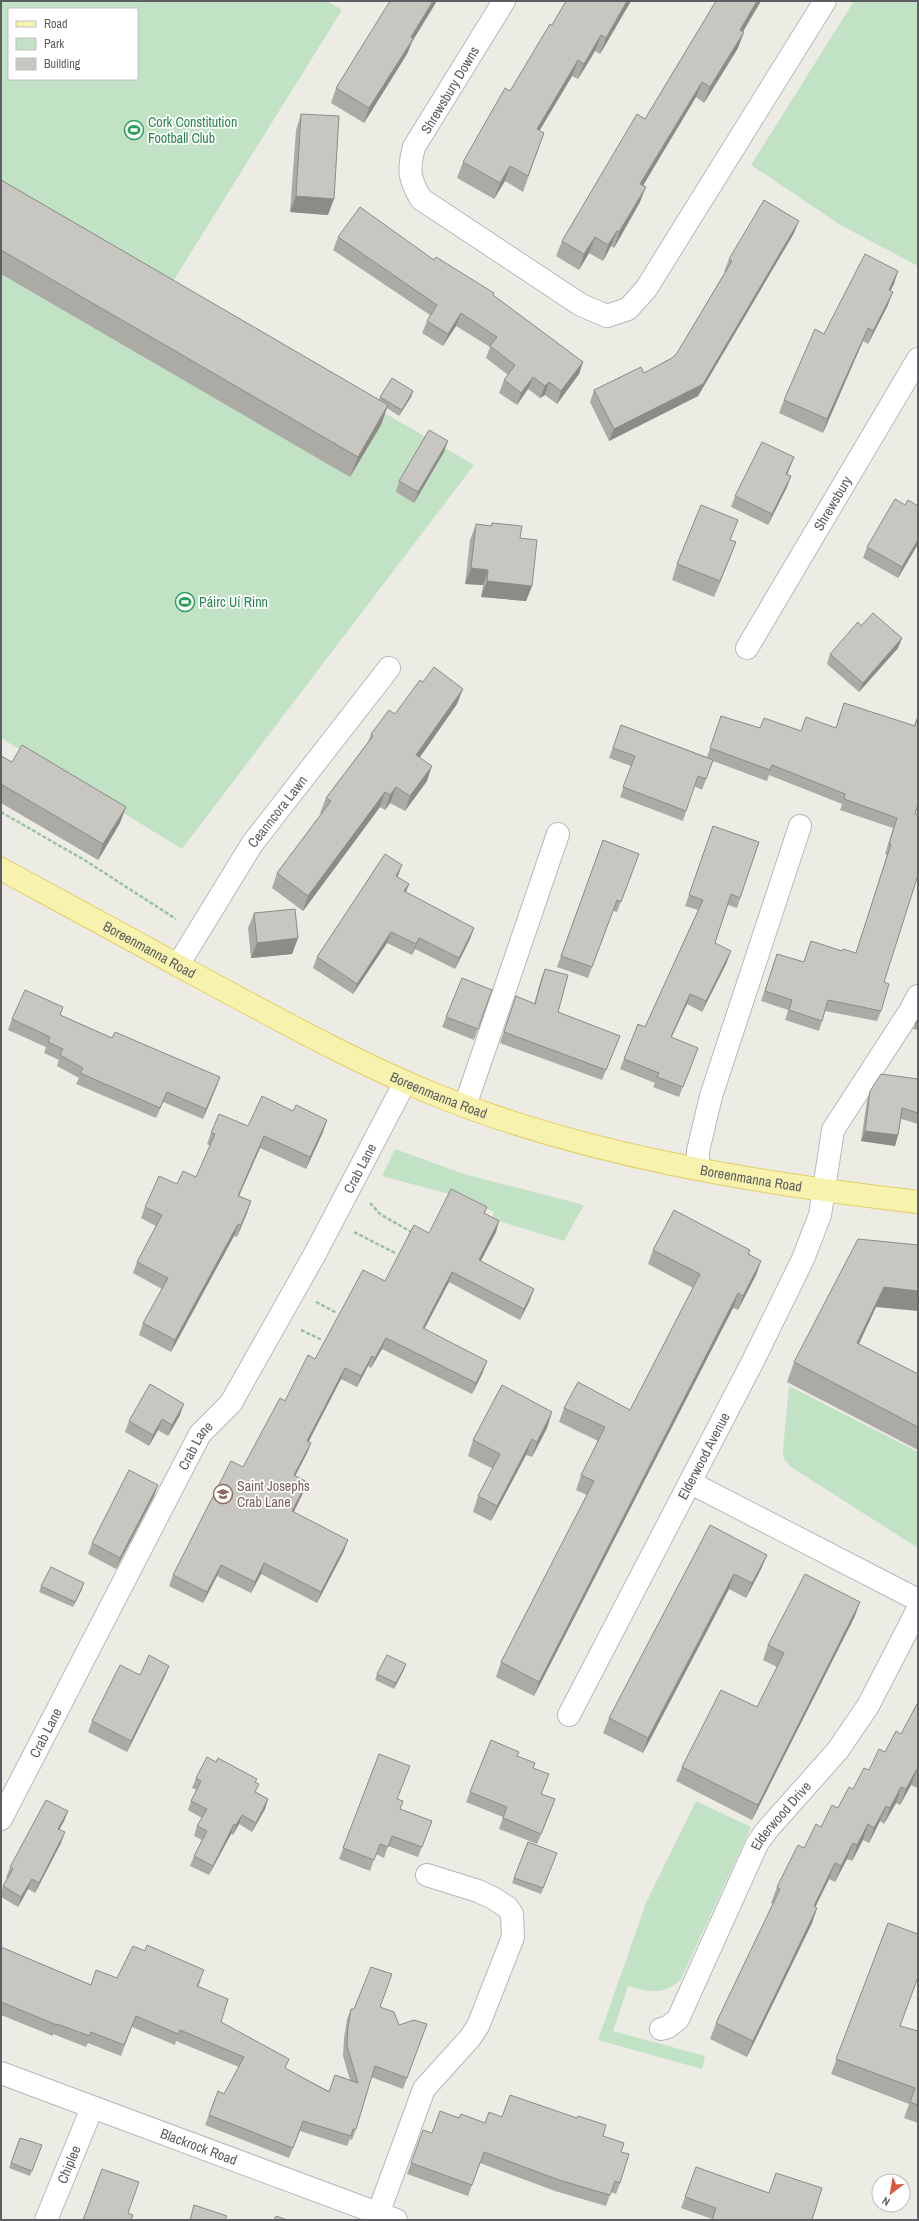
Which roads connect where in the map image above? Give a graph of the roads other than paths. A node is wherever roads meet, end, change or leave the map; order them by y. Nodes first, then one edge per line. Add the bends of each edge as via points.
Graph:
1 (504, 1) edge
2 (825, 1) edge
3 (918, 359) edge
4 (747, 648) dead end
5 (389, 668) dead end
6 (800, 826) dead end
7 (558, 834) dead end
8 (1, 869) edge
9 (178, 965) junction
10 (918, 996) edge
11 (405, 1082) junction
12 (465, 1106) junction
13 (698, 1168) junction
14 (824, 1191) junction
15 (918, 1202) edge
16 (691, 1483) junction
17 (918, 1600) edge
18 (918, 1609) edge
19 (569, 1715) dead end
20 (1, 1819) edge
21 (427, 1875) dead end
22 (661, 2029) dead end
23 (1, 2073) edge
24 (92, 2108) junction
25 (387, 2217) edge
26 (46, 2220) edge

1 - 2 street, Shrewsbury Downs via 414,147 410,165 411,183 421,199 580,305 607,316 628,309 646,289
3 - 4 street, Shrewsbury
5 - 9 street, Ceanncora Lawn via 252,844
6 - 13 street via 711,1096 698,1151
7 - 12 street
8 - 9 main road, Boreenmanna Road
9 - 11 main road, Boreenmanna Road via 300,1032
10 - 14 street, Elderwood Avenue via 836,1124 831,1136
11 - 12 main road, Boreenmanna Road
11 - 20 street, Crab Lane via 316,1252 231,1403 200,1434
12 - 13 main road, Boreenmanna Road via 580,1143
13 - 14 main road, Boreenmanna Road
14 - 15 main road, Boreenmanna Road
14 - 16 street, Elderwood Avenue via 818,1222 803,1259
16 - 17 street
16 - 19 street, Elderwood Avenue
18 - 22 street, Elderwood Drive via 868,1706 838,1750 757,1844 678,2020
21 - 25 street via 478,1891 507,1907 512,1914 513,1937 478,2026 424,2089
23 - 24 street, Blackrock Road
24 - 25 street, Blackrock Road
24 - 26 street, Chiplee

